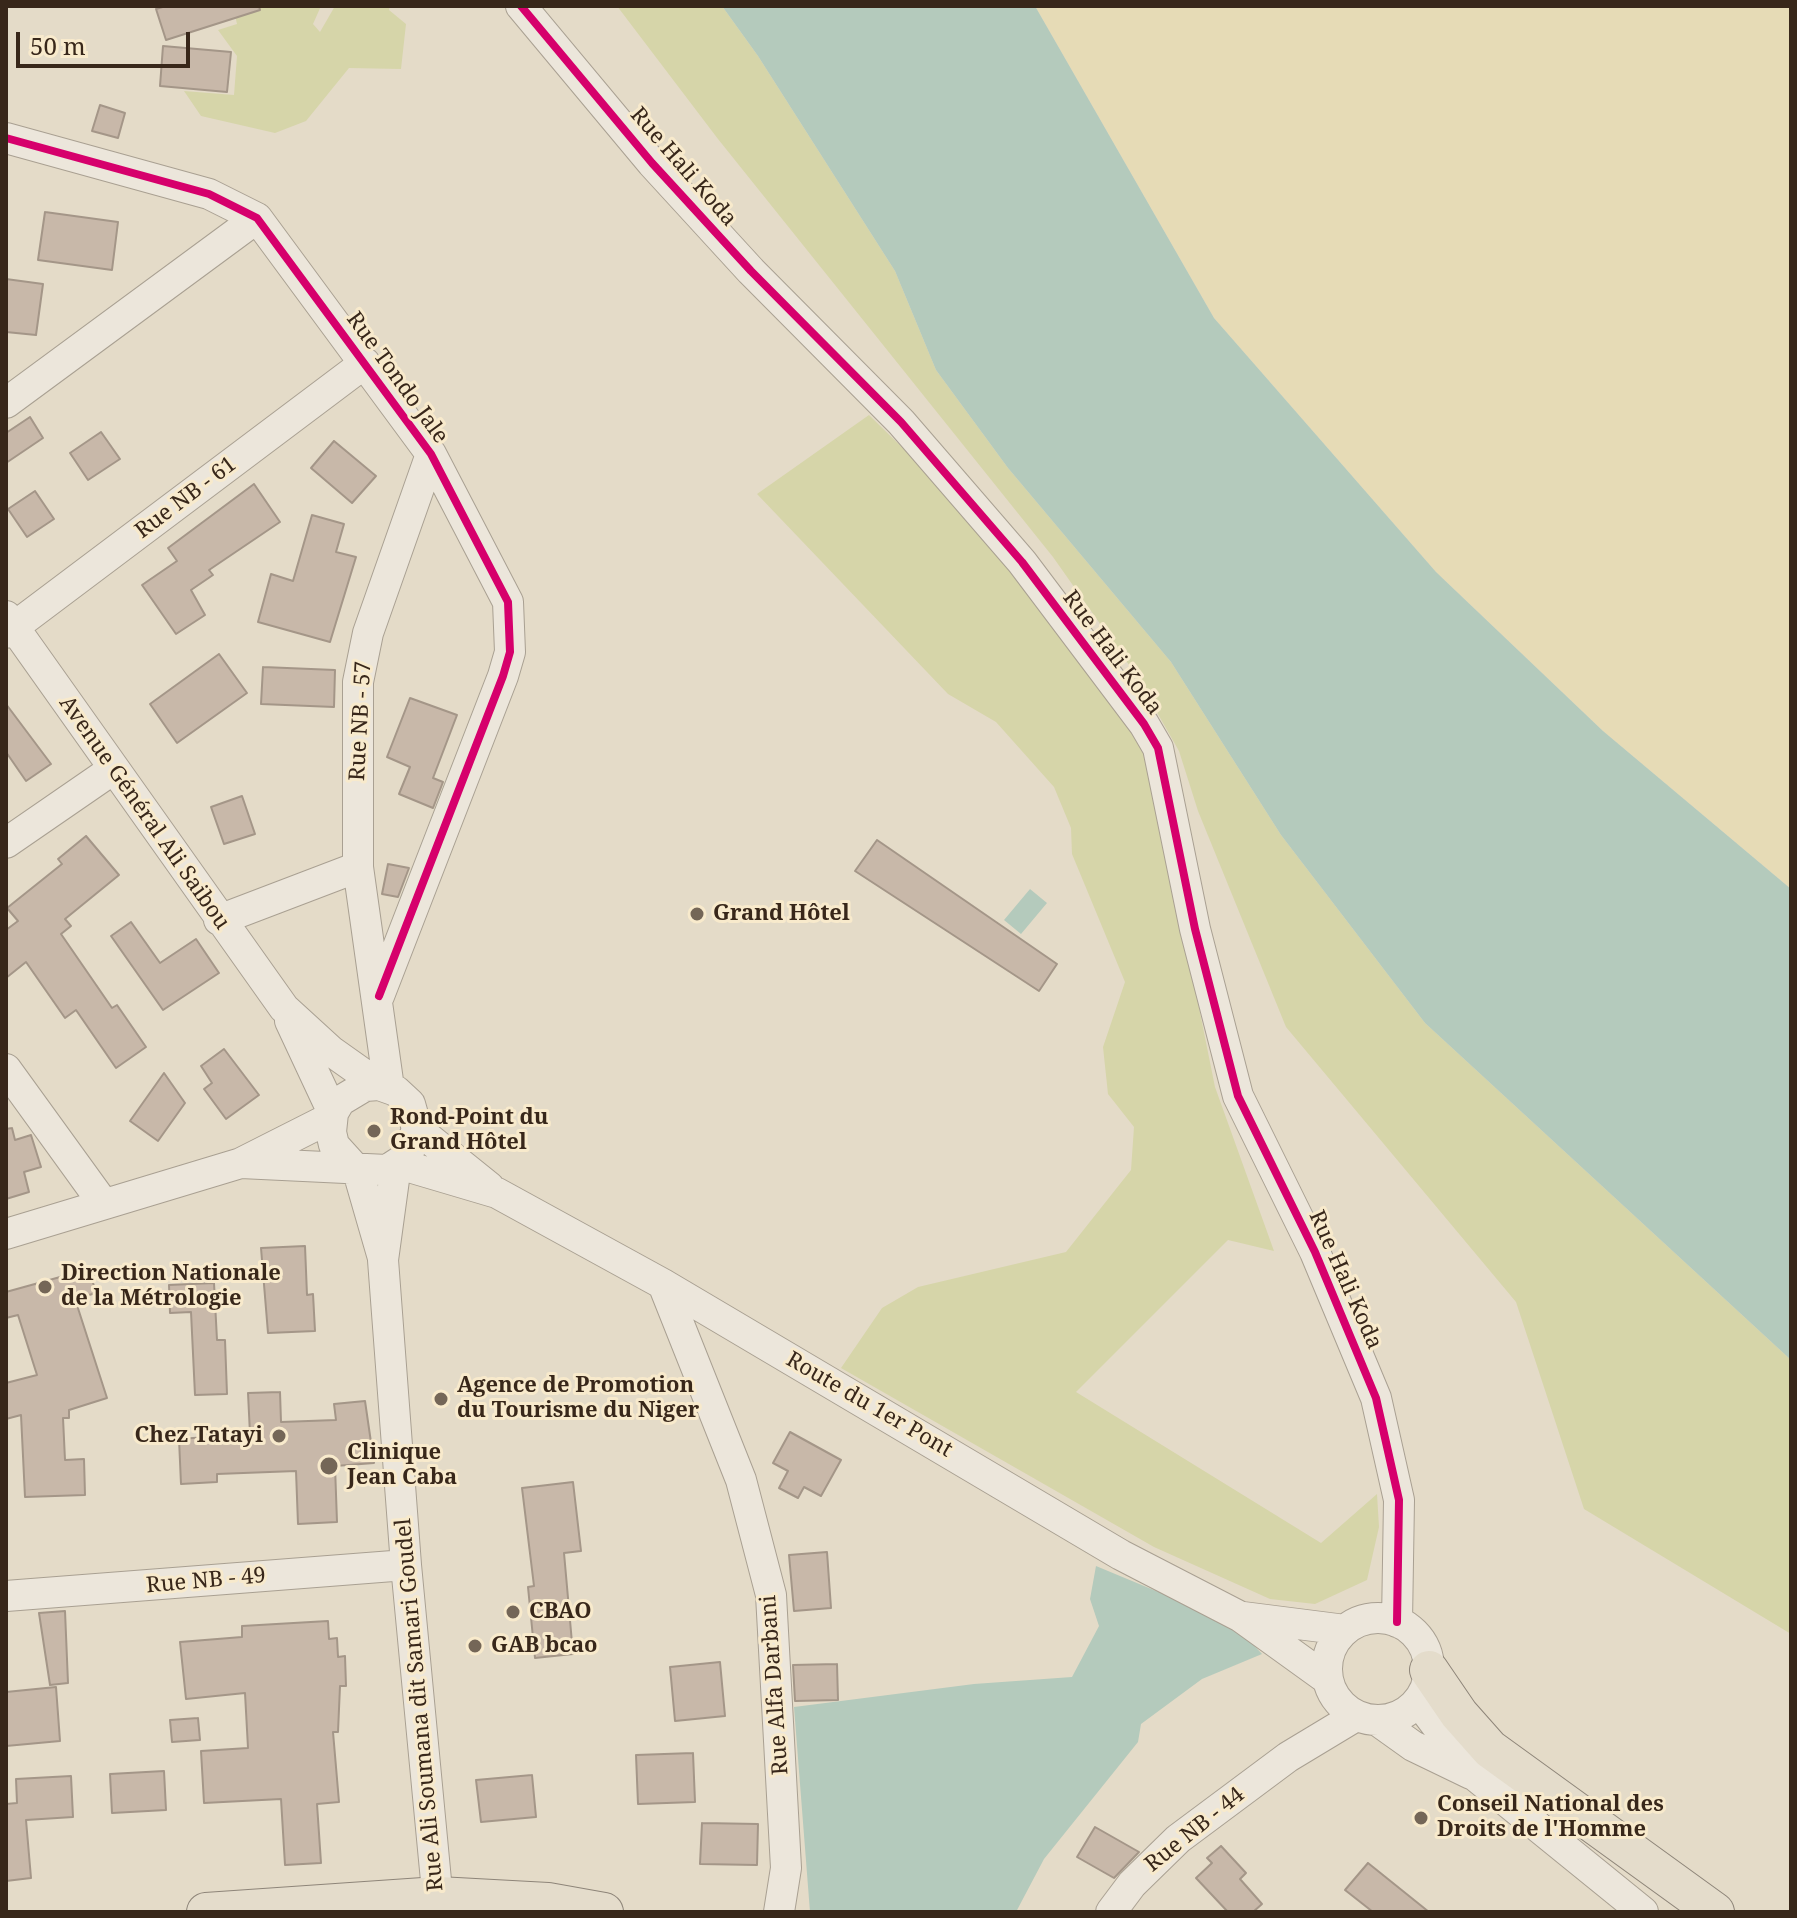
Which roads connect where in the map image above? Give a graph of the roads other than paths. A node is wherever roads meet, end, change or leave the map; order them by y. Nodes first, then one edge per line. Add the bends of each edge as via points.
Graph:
1 (521, 6) edge
2 (6, 138) edge
3 (257, 218) junction
4 (365, 363) junction
5 (6, 403) edge
6 (431, 454) junction
7 (9, 625) edge
8 (112, 770) junction
9 (6, 843) edge
10 (358, 867) junction
11 (219, 920) junction
12 (379, 996) junction
13 (284, 1008) junction
14 (6, 1069) edge
15 (384, 1087) junction
16 (332, 1115) junction
17 (417, 1129) junction
18 (241, 1163) junction
19 (398, 1165) junction
20 (355, 1167) junction
21 (497, 1193) junction
22 (103, 1203) junction
23 (6, 1234) edge
24 (383, 1260) junction
25 (663, 1284) junction
26 (406, 1565) junction
27 (6, 1596) edge
28 (1241, 1617) junction
29 (1397, 1622) junction
30 (1345, 1630) junction
31 (1329, 1685) junction
32 (1424, 1686) junction
33 (1367, 1718) junction
34 (1288, 1757) junction
35 (1473, 1774) junction
36 (438, 1904) edge
37 (206, 1912) edge
38 (604, 1912) edge
39 (779, 1912) edge
40 (1111, 1912) edge
41 (1643, 1912) edge
42 (1715, 1912) edge

1 - 29 street, Rue Hali Koda via 652,163 901,422 1022,562 1158,748 1195,929 1238,1096 1315,1252 1376,1398 1399,1500
2 - 3 street, Rue Tondo Jale via 209,194
3 - 4 street, Rue Tondo Jale
3 - 5 street
4 - 6 street, Rue Tondo Jale
4 - 7 street, Rue NB - 61
6 - 10 street, Rue NB - 57 via 368,633 358,682
6 - 12 street, Rue Tondo Jale via 508,602 510,652
7 - 8 street, Avenue Général Ali Saibou
8 - 9 street
8 - 11 street, Avenue Général Ali Saibou
10 - 11 street
10 - 12 street, Rue NB - 57
11 - 13 street, Avenue Général Ali Saibou
12 - 15 street, Rue Tondo Jale
13 - 15 street, Avenue Général Ali Saibou via 331,1051
13 - 16 street, Avenue Général Ali Saibou
14 - 22 street
15 - 16 street via 351,1091
15 - 17 street via 410,1104
16 - 18 street
16 - 20 street via 334,1145
17 - 19 street via 412,1149
17 - 21 street, Route du 1er Pont
18 - 20 street
18 - 22 street
19 - 20 street via 377,1172
19 - 21 street, Route du 1er Pont
19 - 24 street, Rue Ali Soumana dit Samari Goudel
20 - 24 street, Rue Ali Soumana dit Samari Goudel
21 - 25 street, Route du 1er Pont
22 - 23 street
24 - 26 street, Rue Ali Soumana dit Samari Goudel
25 - 28 street, Route du 1er Pont via 1121,1555
25 - 39 street, Rue Alfa Darbani via 741,1480 771,1595 786,1868
26 - 27 street, Rue NB - 49
26 - 36 street, Rue Ali Soumana dit Samari Goudel
28 - 30 street, Route du 1er Pont
28 - 31 street, Route du 1er Pont
29 - 30 street via 1370,1618
29 - 32 street via 1421,1641
30 - 31 street via 1329,1652
31 - 33 street
31 - 34 street, Rue NB - 44
32 - 33 street via 1407,1712
32 - 35 street
32 - 42 main road via 1490,1749
33 - 34 street, Rue NB - 44
33 - 35 street
34 - 40 street, Rue NB - 44 via 1178,1839
35 - 41 street
36 - 37 main road
36 - 38 main road via 548,1902

